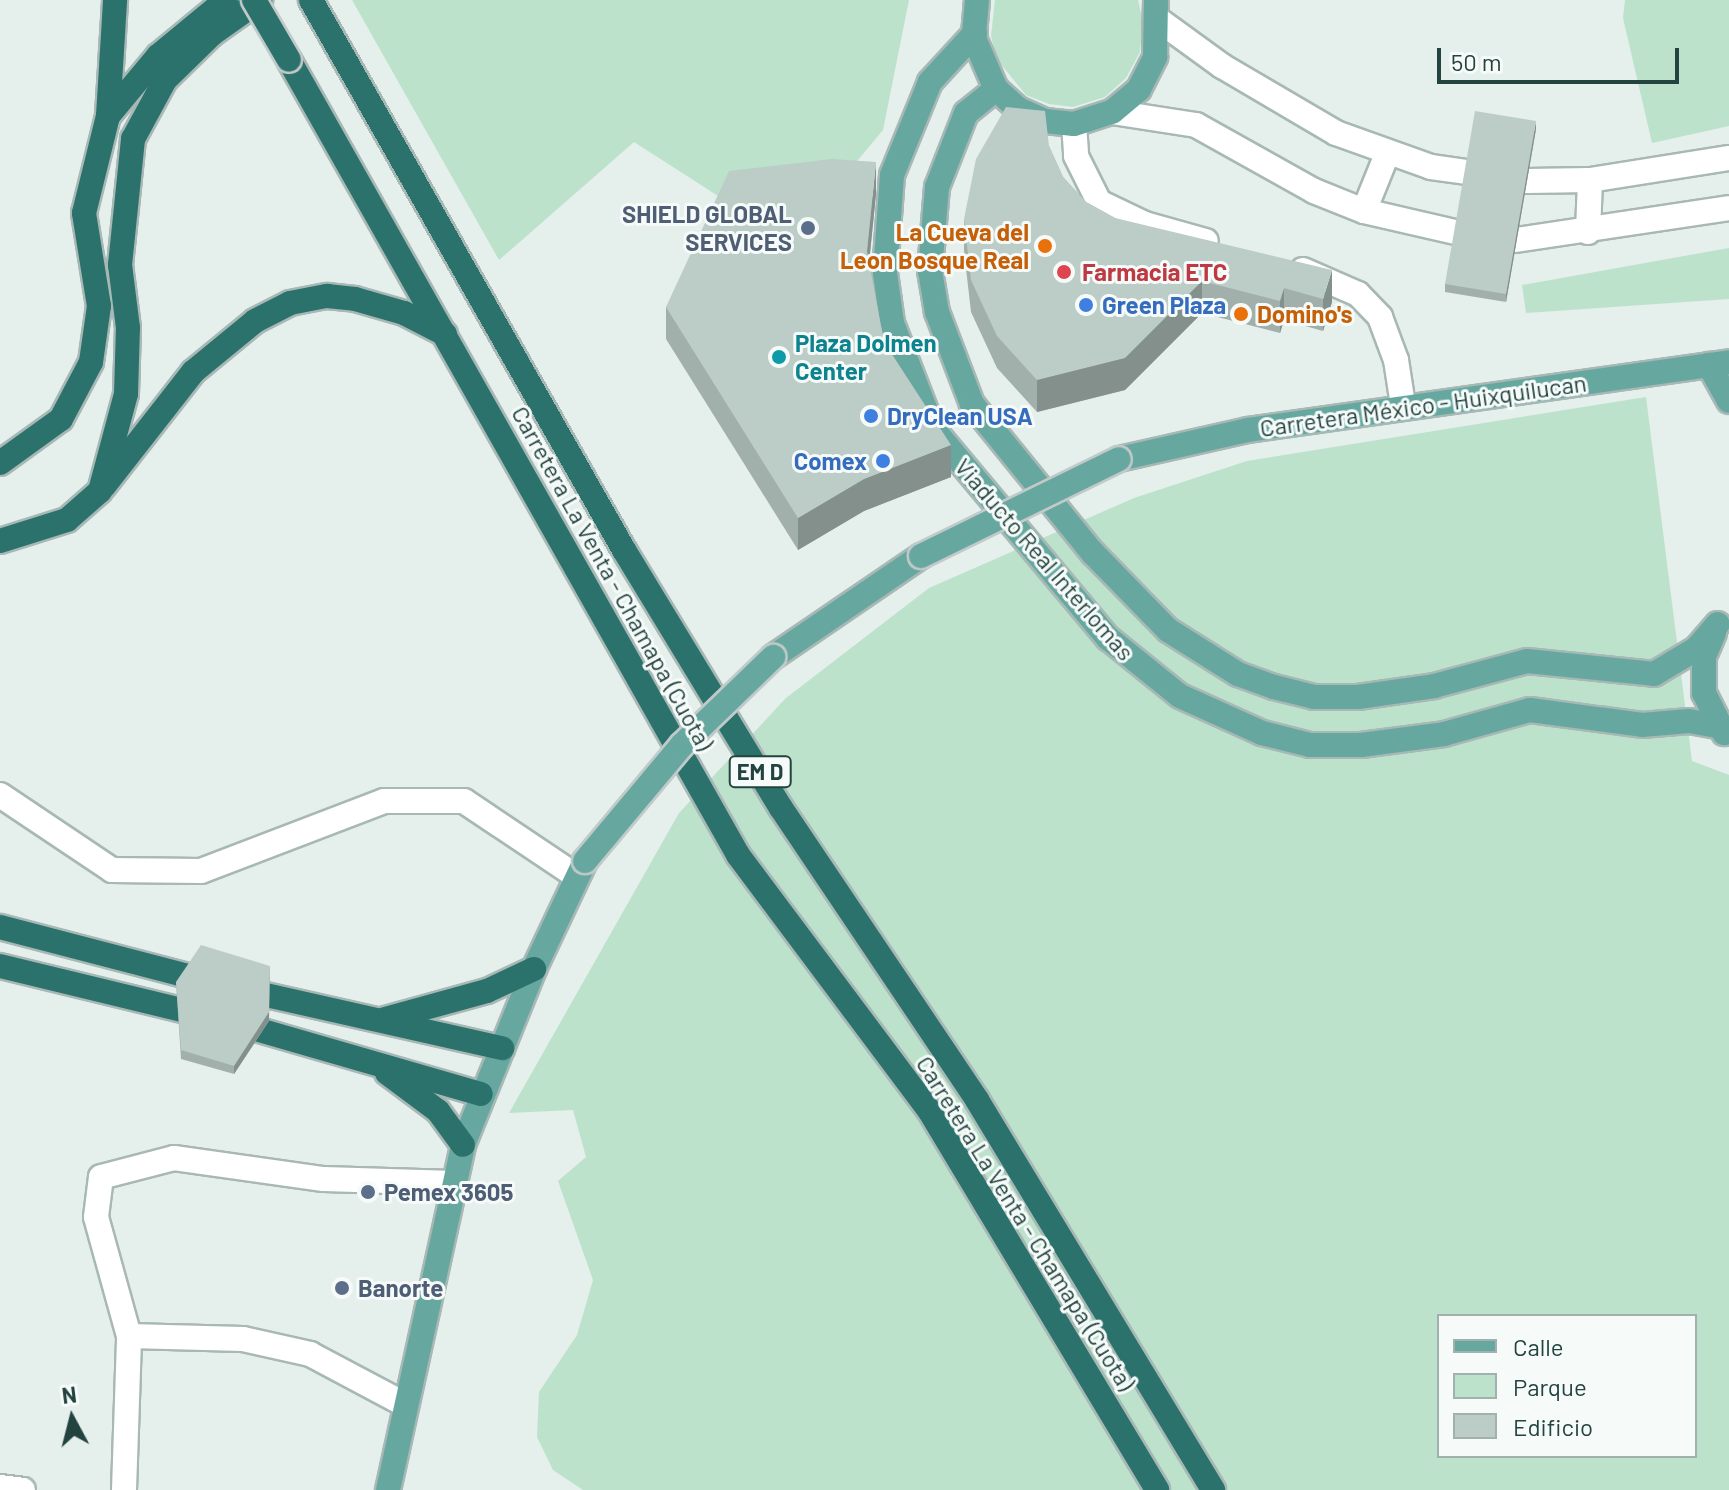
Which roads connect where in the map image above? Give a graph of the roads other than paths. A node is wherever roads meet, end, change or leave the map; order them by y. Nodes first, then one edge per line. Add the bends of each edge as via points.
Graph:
1 (115, 0) edge
2 (226, 0) edge
3 (254, 0) edge
4 (260, 0) edge
5 (311, 0) edge
6 (977, 0) edge
7 (1161, 6) edge
8 (975, 33) junction
9 (996, 89) junction
10 (1112, 112) junction
11 (108, 116) junction
12 (1074, 124) junction
13 (1387, 154) junction
14 (1729, 158) edge
15 (1466, 172) edge
16 (1590, 180) junction
17 (1527, 181) edge
18 (1729, 208) edge
19 (1364, 211) junction
20 (1455, 232) edge
21 (1588, 232) junction
22 (1516, 240) edge
23 (1231, 249) edge
24 (1273, 261) edge
25 (445, 334) junction
26 (1719, 364) edge
27 (1729, 401) edge
28 (1403, 405) junction
29 (0, 463) edge
30 (100, 491) junction
31 (0, 541) edge
32 (1723, 618) edge
33 (1723, 732) edge
34 (0, 795) edge
35 (580, 869) junction
36 (0, 927) edge
37 (0, 966) edge
38 (534, 969) junction
39 (375, 1021) junction
40 (502, 1048) junction
41 (369, 1061) junction
42 (481, 1094) junction
43 (463, 1145) junction
44 (454, 1183) junction
45 (129, 1336) junction
46 (406, 1405) junction
47 (0, 1487) edge
48 (23, 1490) edge
49 (124, 1490) edge
50 (388, 1490) edge
51 (1157, 1490) edge
52 (1213, 1490) edge

1 - 11 highway
2 - 11 highway via 158,56
3 - 25 highway, Carretera La Venta - Chamapa (Cuota) / EM D, bridge
4 - 30 highway via 212,34 165,80 133,139 120,265 128,328 126,394
5 - 52 highway, Carretera La Venta - Chamapa (Cuota) / EM D via 632,563 781,808 977,1100
6 - 8 main road
7 - 10 main road via 1155,57 1139,89
7 - 13 street via 1295,112
8 - 9 main road via 982,65
8 - 33 main road, Viaducto Real Interlomas via 930,82 892,175 885,273 892,323 933,429 1119,648 1180,696 1221,718 1310,745 1361,745 1444,734 1530,710 1642,725 1689,721
9 - 12 main road via 1018,109 1045,121
9 - 32 main road, Viaducto Real Interlomas via 966,113 937,187 930,271 937,312 972,404 1092,552 1168,630 1238,674 1274,687 1314,697 1358,697 1434,686 1527,661 1654,674 1696,649
10 - 12 main road
10 - 19 street via 1196,125 1314,191
11 - 29 highway via 84,213 99,306 91,362 61,419
12 - 23 street via 1076,156 1099,202 1145,224
13 - 15 street
13 - 19 street
14 - 16 street
16 - 17 street
16 - 21 street
18 - 21 street
19 - 20 street
21 - 22 street
24 - 28 street via 1330,278 1380,317 1396,360
25 - 30 highway via 404,313 355,299 327,296 290,303 255,321 193,372
25 - 51 highway, Carretera La Venta - Chamapa (Cuota) / EM D via 738,855 929,1110
26 - 27 main road
26 - 28 main road, Carretera México - Huixquilucan
28 - 35 main road, Carretera México - Huixquilucan, bridge via 1248,430 1119,459 921,556 773,657 682,745
30 - 31 highway via 67,520
32 - 33 main road via 1704,657 1704,681
34 - 35 street via 112,870 201,871 384,801 464,801
35 - 38 main road
36 - 39 highway
37 - 41 highway
38 - 39 highway via 444,1006
38 - 40 main road
39 - 40 highway
40 - 42 main road
41 - 42 highway
41 - 43 highway via 438,1111
42 - 43 main road
43 - 44 main road
44 - 45 street via 324,1179 174,1158 101,1177 96,1217
44 - 46 main road
45 - 46 street via 243,1339 310,1354
45 - 49 street
46 - 50 main road
47 - 48 street

